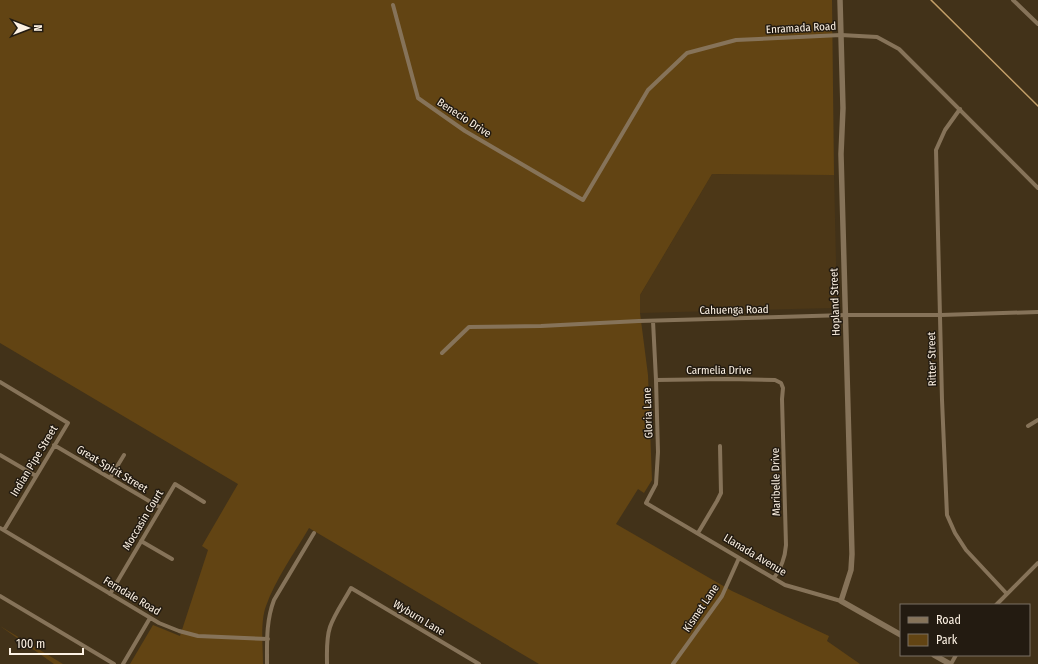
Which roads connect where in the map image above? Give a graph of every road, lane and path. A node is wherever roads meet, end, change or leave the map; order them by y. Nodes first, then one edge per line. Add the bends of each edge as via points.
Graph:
1 (840, 0) edge
2 (1013, 0) edge
3 (393, 6) dead end
4 (1038, 24) edge
5 (841, 35) junction
6 (960, 109) junction
7 (1038, 188) edge
8 (583, 200) joint
9 (1038, 312) edge
10 (941, 314) junction
11 (846, 315) junction
12 (653, 321) junction
13 (442, 353) dead end
14 (656, 380) junction
15 (0, 382) edge
16 (781, 383) joint
17 (1038, 420) edge
18 (1028, 426) dead end
19 (54, 445) junction
20 (720, 446) dead end
21 (0, 454) edge
22 (124, 455) dead end
23 (36, 476) junction
24 (110, 478) junction
25 (204, 502) dead end
26 (646, 503) joint
27 (161, 508) junction
28 (2, 529) edge
29 (314, 533) dead end
30 (698, 533) junction
31 (141, 541) junction
32 (739, 558) junction
33 (172, 559) dead end
34 (1038, 563) edge
35 (774, 578) junction
36 (110, 594) junction
37 (1007, 594) junction
38 (0, 596) edge
39 (842, 601) junction
40 (997, 604) edge
41 (150, 618) junction
42 (900, 634) edge
43 (268, 639) junction
44 (936, 656) edge
45 (114, 664) edge
46 (124, 664) edge
47 (267, 664) edge
48 (327, 664) edge
49 (479, 664) edge
50 (673, 664) edge
51 (950, 664) edge

1 - 5 street, Hopland Street
2 - 4 street
3 - 8 street, Benecio Drive via 418,98 465,131
5 - 6 street, Enramada Road via 877,37 899,49
5 - 8 street, Enramada Road via 736,40 687,53 648,90
5 - 11 street, Hopland Street via 841,154
6 - 7 street, Enramada Road
6 - 10 street, Ritter Street via 945,130 936,150
9 - 10 street, Cahuenga Road
10 - 11 street, Cahuenga Road
10 - 37 street, Ritter Street via 947,515 966,550
11 - 12 street, Cahuenga Road
11 - 39 street, Hopland Street via 852,554
12 - 13 street, Cahuenga Road via 469,327
12 - 14 street, Gloria Lane
14 - 16 street, Carmelia Drive via 775,380
14 - 26 street, Gloria Lane via 657,474 656,484
15 - 19 street, Indian Pipe Street via 68,423
16 - 35 street, Maribelle Drive via 786,546 782,566
17 - 18 street
19 - 23 street, Indian Pipe Street
19 - 24 street, Great Spirit Street
20 - 30 street via 721,492
21 - 23 street
22 - 24 street
23 - 28 street, Indian Pipe Street
24 - 27 street, Great Spirit Street
25 - 27 street, Moccasin Court via 175,484
26 - 30 street, Llanada Avenue
27 - 31 street, Moccasin Court
28 - 36 street, Ferndale Road
29 - 43 street via 274,600 270,612
30 - 32 street, Llanada Avenue
31 - 33 street
31 - 36 street, Moccasin Court
32 - 35 street, Llanada Avenue
32 - 50 street, Kismet Lane via 722,596
34 - 37 street
35 - 39 street, Llanada Avenue via 785,585
36 - 41 street, Ferndale Road
37 - 40 street
38 - 45 street
39 - 42 street, Llanada Avenue
41 - 43 street, Ferndale Road via 168,627 198,636
41 - 46 street
43 - 47 street
44 - 51 street
48 - 49 street, Wyburn Lane via 330,628 351,588

